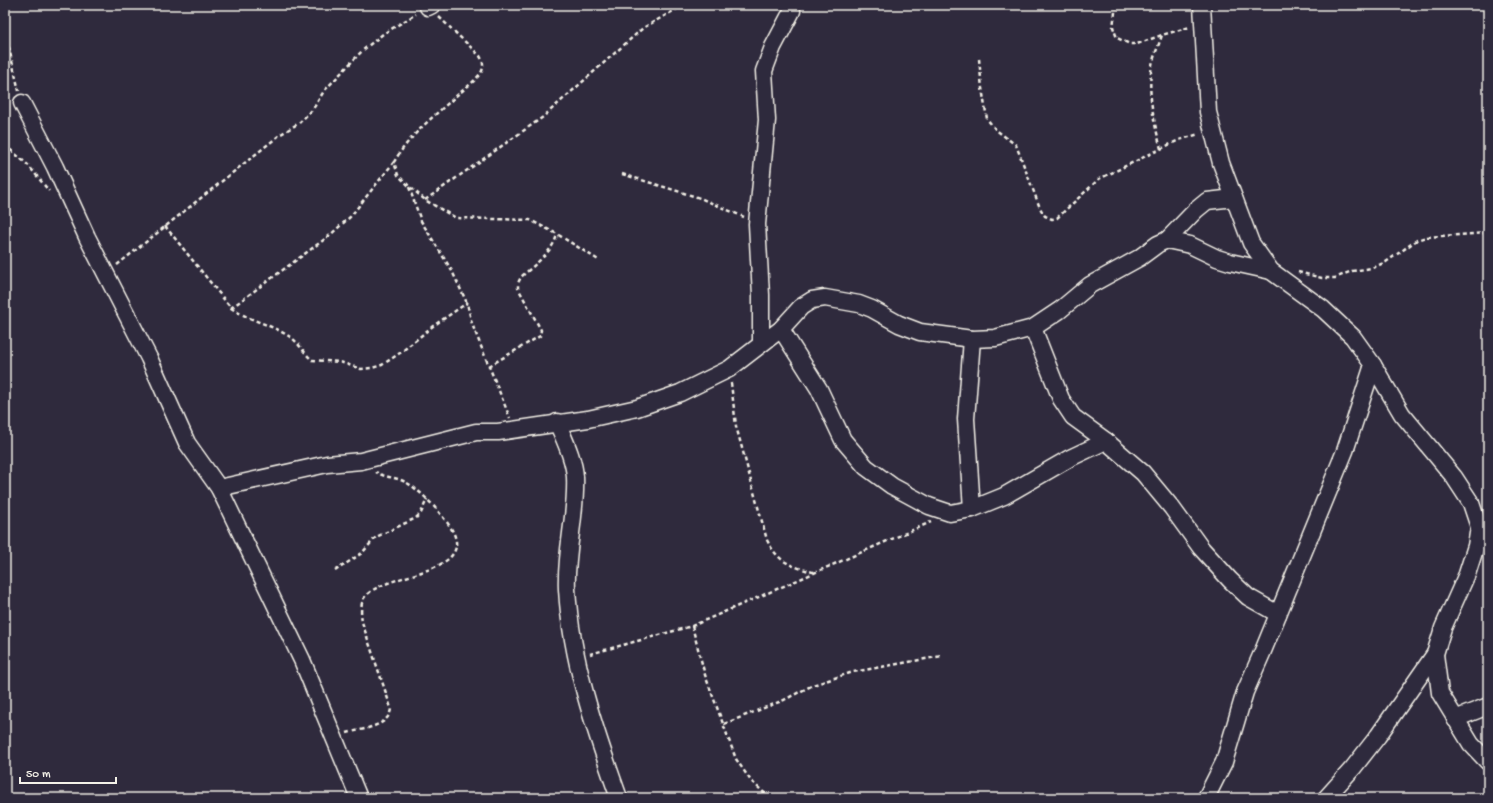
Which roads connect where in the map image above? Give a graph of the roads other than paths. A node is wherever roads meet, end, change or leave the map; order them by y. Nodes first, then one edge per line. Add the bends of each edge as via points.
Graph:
1 (1202, 5) edge
2 (792, 11) dead end
3 (22, 103) road end
4 (1234, 198) junction
5 (1167, 240) junction
6 (1271, 271) junction
7 (1033, 328) junction
8 (781, 329) junction
9 (972, 339) junction
10 (761, 344) junction
11 (1373, 365) junction
12 (557, 422) junction
13 (1106, 441) junction
14 (219, 488) junction
15 (972, 509) junction
16 (1483, 522) edge
17 (1278, 614) junction
18 (1435, 654) junction
19 (1488, 706) edge
20 (1454, 719) junction
21 (1488, 762) edge
22 (359, 798) edge
23 (619, 798) edge
24 (1206, 798) edge
25 (1326, 798) edge

1 - 4 street via 1208,112 1221,163
2 - 10 street via 764,71 767,120 757,224
3 - 14 street via 149,358 187,443
4 - 5 street via 1207,201
4 - 6 street via 1251,243
5 - 6 street via 1190,245 1230,262
5 - 7 street via 1090,285
6 - 11 street via 1323,309 1353,337
7 - 9 street via 995,338
7 - 13 street via 1060,399 1073,417
8 - 9 street via 801,307 812,300 826,298 859,304 920,332
8 - 10 street
8 - 15 street via 819,390 843,440 866,467 892,486 928,506 950,513
9 - 15 street via 966,419
10 - 12 street via 729,369 680,393 637,408 588,419
11 - 16 street via 1402,414 1454,477
11 - 17 street via 1344,451
12 - 14 street via 476,432 361,460 327,464
12 - 23 street via 575,476 567,588 572,634 590,708
13 - 15 street via 1070,458 1004,496
13 - 17 street via 1143,473 1201,548 1230,580 1248,597
14 - 22 street via 302,660
16 - 18 street
17 - 24 street via 1244,692 1224,762
18 - 20 street via 1440,693
18 - 25 street via 1378,736
19 - 20 street
20 - 21 street via 1471,744

